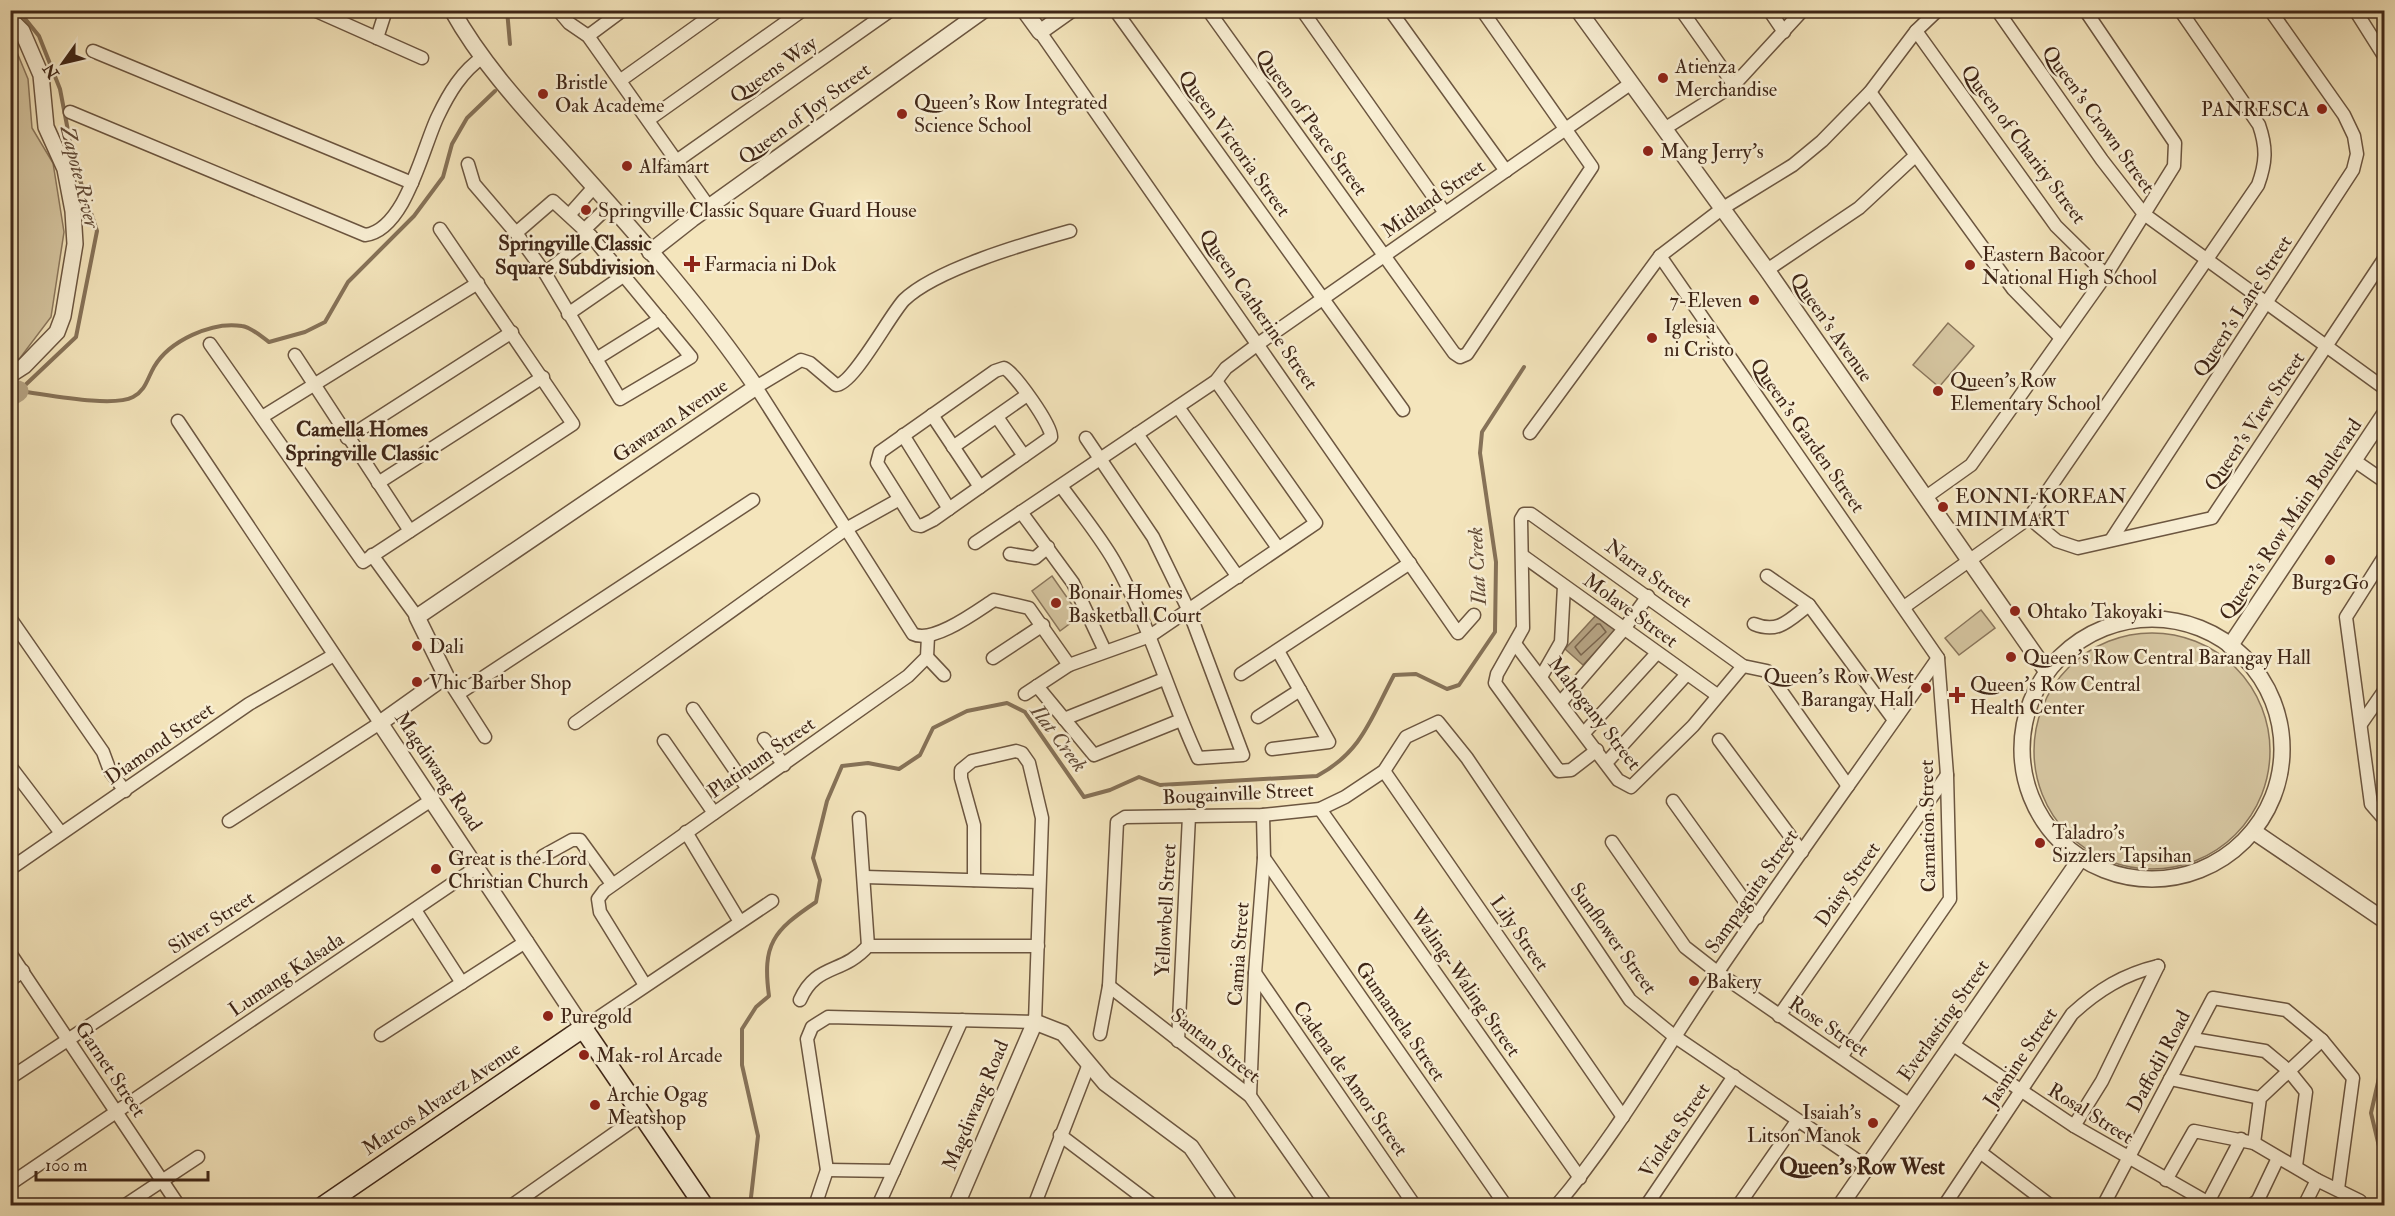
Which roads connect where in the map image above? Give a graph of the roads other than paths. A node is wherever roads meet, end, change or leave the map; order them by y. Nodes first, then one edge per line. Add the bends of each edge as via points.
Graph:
1 (314, 10) edge
2 (386, 10) edge
3 (452, 10) edge
4 (558, 10) edge
5 (719, 10) edge
6 (803, 10) edge
7 (891, 10) edge
8 (984, 10) edge
9 (1024, 10) edge
10 (1071, 10) edge
11 (1115, 10) edge
12 (1208, 10) edge
13 (1302, 10) edge
14 (1390, 10) edge
15 (1482, 10) edge
16 (1578, 10) edge
17 (1681, 10) edge
18 (1769, 10) edge
19 (1803, 10) edge
20 (1938, 10) edge
21 (1997, 10) edge
22 (2085, 10) edge
23 (2180, 10) edge
24 (2270, 10) edge
25 (2355, 10) edge
26 (621, 11) edge
27 (10, 19) edge
28 (1040, 32) junction
29 (1784, 32) junction
30 (1916, 32) junction
31 (588, 36) junction
32 (377, 38) junction
33 (93, 51) dead end
34 (2385, 56) edge
35 (483, 57) junction
36 (422, 58) dead end
37 (621, 80) junction
38 (1630, 84) junction
39 (1734, 85) junction
40 (1870, 92) junction
41 (70, 112) dead end
42 (648, 120) junction
43 (1567, 129) junction
44 (1664, 129) junction
45 (1915, 156) junction
46 (678, 160) junction
47 (468, 164) dead end
48 (1506, 171) junction
49 (412, 183) junction
50 (594, 187) junction
51 (610, 205) junction
52 (709, 207) junction
53 (1723, 208) junction
54 (1445, 213) junction
55 (570, 214) junction
56 (2144, 214) junction
57 (440, 229) dead end
58 (1070, 231) dead end
59 (588, 232) junction
60 (516, 233) junction
61 (650, 252) junction
62 (1385, 256) junction
63 (1660, 256) junction
64 (2385, 259) edge
65 (2207, 261) junction
66 (1767, 270) junction
67 (545, 273) junction
68 (2106, 275) junction
69 (623, 276) junction
70 (478, 283) junction
71 (1324, 298) junction
72 (2266, 304) junction
73 (568, 314) junction
74 (660, 319) junction
75 (512, 332) junction
76 (2060, 337) junction
77 (210, 344) dead end
78 (1258, 344) junction
79 (2327, 347) junction
80 (295, 355) dead end
81 (596, 359) junction
82 (10, 375) edge
83 (543, 376) junction
84 (1216, 381) junction
85 (314, 385) junction
86 (756, 387) junction
87 (2385, 387) edge
88 (1027, 395) junction
89 (1178, 407) junction
90 (1403, 410) dead end
91 (932, 415) junction
92 (2385, 416) edge
93 (262, 417) junction
94 (997, 417) junction
95 (178, 421) dead end
96 (1530, 433) dead end
97 (1137, 434) junction
98 (903, 435) junction
99 (347, 438) junction
100 (1086, 438) dead end
101 (953, 447) junction
102 (1024, 456) junction
103 (1100, 459) junction
104 (2355, 461) junction
105 (2385, 481) edge
106 (378, 483) junction
107 (1061, 486) junction
108 (980, 487) junction
109 (1926, 497) junction
110 (753, 500) dead end
111 (898, 500) junction
112 (949, 509) junction
113 (1021, 512) junction
114 (2029, 518) junction
115 (846, 529) junction
116 (410, 531) junction
117 (2111, 540) junction
118 (975, 543) dead end
119 (1048, 547) junction
120 (1278, 548) junction
121 (1010, 554) dead end
122 (372, 555) junction
123 (1523, 556) junction
124 (2385, 557) edge
125 (1970, 561) junction
126 (1410, 563) junction
127 (1767, 576) dead end
128 (1238, 577) junction
129 (1564, 586) junction
130 (1648, 596) junction
131 (1809, 605) junction
132 (1904, 607) junction
133 (1189, 611) junction
134 (1474, 615) dead end
135 (417, 617) junction
136 (10, 618) edge
137 (1754, 624) dead end
138 (1043, 625) junction
139 (1624, 629) junction
140 (928, 636) junction
141 (1150, 636) junction
142 (1516, 645) junction
143 (2230, 646) junction
144 (1105, 651) junction
145 (1278, 651) junction
146 (1657, 653) junction
147 (334, 656) junction
148 (927, 657) junction
149 (993, 658) dead end
150 (1938, 658) junction
151 (1069, 665) junction
152 (1743, 666) junction
153 (2047, 672) junction
154 (1241, 674) dead end
155 (1687, 674) junction
156 (944, 675) dead end
157 (446, 676) junction
158 (1541, 676) junction
159 (1164, 679) junction
160 (1037, 686) junction
161 (1300, 690) junction
162 (2385, 691) edge
163 (458, 694) junction
164 (1025, 694) dead end
165 (1717, 695) junction
166 (1561, 702) junction
167 (693, 709) dead end
168 (1258, 717) dead end
169 (1064, 719) junction
170 (1181, 720) junction
171 (1894, 720) junction
172 (1438, 722) joint
173 (380, 723) junction
174 (575, 723) dead end
175 (2361, 724) junction
176 (1584, 733) junction
177 (484, 737) dead end
178 (764, 740) dead end
179 (1719, 740) dead end
180 (663, 741) dead end
181 (1272, 749) dead end
182 (1597, 750) junction
183 (1606, 763) junction
184 (784, 765) junction
185 (10, 766) edge
186 (1384, 771) junction
187 (1947, 775) junction
188 (1848, 786) junction
189 (748, 789) junction
190 (125, 791) junction
191 (433, 799) junction
192 (1673, 801) dead end
193 (1320, 809) junction
194 (714, 813) junction
195 (1263, 815) junction
196 (1188, 816) junction
197 (859, 818) dead end
198 (2385, 819) edge
199 (229, 821) dead end
200 (2253, 831) junction
201 (686, 832) junction
202 (61, 833) junction
203 (1612, 842) dead end
204 (1802, 852) junction
205 (543, 856) dead end
206 (1264, 858) junction
207 (2081, 858) junction
208 (477, 867) junction
209 (10, 869) edge
210 (865, 878) junction
211 (974, 880) junction
212 (1039, 882) junction
213 (612, 884) junction
214 (772, 901) dead end
215 (415, 910) junction
216 (1757, 918) junction
217 (2385, 920) edge
218 (740, 922) junction
219 (527, 941) junction
220 (868, 946) junction
221 (1038, 946) junction
222 (10, 953) edge
223 (23, 971) junction
224 (1717, 972) junction
225 (1255, 973) junction
226 (10, 980) edge
227 (462, 983) junction
228 (645, 985) junction
229 (1109, 986) junction
230 (800, 1000) dead end
231 (1779, 1016) junction
232 (962, 1020) junction
233 (1035, 1022) junction
234 (584, 1028) junction
235 (1100, 1034) dead end
236 (381, 1035) dead end
237 (1674, 1036) junction
238 (2193, 1039) junction
239 (68, 1040) junction
240 (2322, 1040) junction
241 (1178, 1041) junction
242 (1952, 1044) junction
243 (1841, 1058) junction
244 (1089, 1064) junction
245 (2289, 1071) junction
246 (1734, 1076) junction
247 (10, 1078) edge
248 (2170, 1079) junction
249 (2021, 1091) junction
250 (1251, 1096) junction
251 (2260, 1098) junction
252 (1910, 1105) junction
253 (116, 1112) junction
254 (642, 1114) junction
255 (1623, 1117) junction
256 (1797, 1121) junction
257 (2074, 1126) junction
258 (1060, 1135) junction
259 (2241, 1139) junction
260 (2254, 1143) junction
261 (1980, 1152) junction
262 (198, 1157) dead end
263 (2278, 1158) junction
264 (2128, 1159) junction
265 (2296, 1166) junction
266 (1867, 1167) junction
267 (827, 1170) junction
268 (894, 1171) junction
269 (1580, 1178) junction
270 (162, 1180) junction
271 (2166, 1180) junction
272 (2317, 1180) junction
273 (10, 1184) edge
274 (2338, 1190) junction
275 (2108, 1204) edge
276 (2209, 1204) edge
277 (124, 1206) edge
278 (179, 1206) edge
279 (323, 1206) edge
280 (511, 1206) edge
281 (704, 1206) edge
282 (815, 1206) edge
283 (878, 1206) edge
284 (956, 1206) edge
285 (1034, 1206) edge
286 (1154, 1206) edge
287 (1231, 1206) edge
288 (1327, 1206) edge
289 (1416, 1206) edge
290 (1506, 1206) edge
291 (1556, 1206) edge
292 (1646, 1206) edge
293 (1738, 1206) edge
294 (1840, 1206) edge
295 (1944, 1206) edge
296 (2051, 1206) edge
297 (2251, 1206) edge
298 (2304, 1206) edge
299 (2358, 1206) edge

1 - 32 street
2 - 32 street
3 - 35 street, Gawaran Avenue
4 - 31 street
5 - 37 street
6 - 42 street
7 - 46 street, Queens Way
8 - 52 street, Queen of Joy Street
9 - 28 street, Queen Catherine Street
10 - 28 street
11 - 71 street, Queen Victoria Street
12 - 62 street, Queen of Peace Street
13 - 54 street
14 - 48 street
15 - 43 street
16 - 38 street, Queen's Avenue
17 - 39 street
18 - 29 street
19 - 29 street
20 - 30 street
21 - 56 street, Queen's Crown Street
22 - 56 street via 2175,143 2174,166
23 - 65 street via 2250,109 2265,144 2265,165 2258,185
24 - 72 street, Queen's Lane Street via 2343,115 2354,136 2357,154 2342,189
25 - 34 street
26 - 31 street
27 - 82 street via 22,31 41,75 48,134 65,169 74,212 75,244 62,324 51,341
28 - 78 street, Queen Catherine Street
29 - 39 street
30 - 40 street
30 - 68 street, Queen of Charity Street via 2056,226
31 - 37 street
32 - 36 street
33 - 49 street
35 - 49 street via 464,71 437,117
35 - 50 street, Gawaran Avenue via 496,77
37 - 42 street
38 - 43 street, Midland Street
38 - 44 street, Queen's Avenue
39 - 44 street
40 - 45 street
40 - 53 street via 1793,165
41 - 49 street via 365,235 373,234 391,219
42 - 46 street
43 - 48 street, Midland Street
43 - 62 street, Queen of Peace Street via 1592,167 1467,354 1460,357 1454,353
44 - 53 street, Queen's Avenue
45 - 66 street via 1859,208
45 - 76 street via 2013,289
46 - 52 street
47 - 60 street via 474,184
48 - 54 street, Midland Street
50 - 51 street, Gawaran Avenue
50 - 55 street
51 - 59 street
51 - 61 street, Gawaran Avenue
52 - 61 street, Queen of Joy Street
53 - 63 street
53 - 66 street, Queen's Avenue
54 - 62 street, Midland Street
55 - 59 street
55 - 60 street via 553,201
56 - 65 street, Queen's Crown Street
56 - 68 street
57 - 70 street
58 - 86 street via 975,262 905,299 882,328 865,359 843,384 836,385 801,360
59 - 67 street
59 - 69 street
60 - 67 street
61 - 86 street, Gawaran Avenue via 734,354
62 - 71 street, Midland Street
63 - 96 street
63 - 132 street, Queen's Garden Street
64 - 79 street, Queen's View Street
65 - 72 street, Queen's Crown Street
65 - 114 street
66 - 109 street, Queen's Avenue
67 - 73 street
68 - 76 street
69 - 73 street
69 - 74 street
70 - 75 street
70 - 85 street
71 - 78 street, Midland Street
71 - 90 street, Queen Victoria Street
72 - 79 street, Queen's Crown Street
72 - 117 street, Queen's Lane Street
73 - 81 street
74 - 81 street
74 - 81 street via 691,357 620,399
75 - 83 street
75 - 99 street
76 - 109 street via 1971,465
77 - 93 street
78 - 84 street, Midland Street via 1226,368
78 - 126 street, Queen Catherine Street
79 - 87 street, Queen's Crown Street
79 - 117 street, Queen's View Street via 2212,518
80 - 85 street
83 - 106 street
83 - 116 street via 573,424
84 - 89 street, Midland Street
84 - 120 street via 1316,523
85 - 93 street
85 - 99 street
86 - 115 street
86 - 135 street, Gawaran Avenue
88 - 91 street via 1004,368
88 - 94 street
88 - 102 street via 1052,434
89 - 97 street, Midland Street
89 - 120 street
91 - 98 street
91 - 101 street
92 - 104 street, Queen's Row Main Boulevard
93 - 122 street via 363,562
94 - 101 street
94 - 102 street
95 - 147 street, Magdiwang Road
97 - 103 street, Midland Street
97 - 128 street
98 - 111 street via 877,458
98 - 112 street
99 - 106 street
100 - 103 street
101 - 108 street
102 - 108 street
103 - 107 street, Midland Street
103 - 133 street via 1154,537
104 - 105 street
104 - 143 street, Queen's Row Main Boulevard
106 - 116 street
107 - 113 street, Midland Street
107 - 141 street via 1114,561
108 - 112 street
109 - 125 street, Queen's Avenue
110 - 163 street
111 - 112 street via 916,525 927,524
111 - 115 street
113 - 118 street, Midland Street
113 - 119 street
114 - 117 street via 2072,548
114 - 125 street
115 - 140 street via 913,634
115 - 174 street
116 - 122 street
119 - 121 street via 1035,558
119 - 144 street via 1073,583
120 - 128 street
122 - 135 street
123 - 129 street, Molave Street
123 - 130 street, Narra Street via 1521,519 1524,514 1531,514
123 - 142 street via 1523,628
124 - 175 street via 2346,616
125 - 132 street
125 - 153 street, Queen's Avenue
126 - 134 street, Queen Catherine Street via 1458,633
126 - 145 street
127 - 131 street
128 - 133 street
129 - 139 street, Molave Street
129 - 158 street via 1562,642
130 - 139 street
130 - 152 street, Narra Street
131 - 137 street via 1774,628
131 - 171 street
132 - 150 street, Carnation Street
133 - 141 street
133 - 170 street via 1244,755 1198,758
135 - 157 street
136 - 190 street
138 - 140 street via 1029,608 994,600 964,620
138 - 149 street
138 - 151 street
139 - 146 street, Molave Street
139 - 166 street
140 - 148 street
141 - 144 street
141 - 159 street
142 - 158 street, Mahogany Street
142 - 182 street via 1495,683 1555,767 1559,771 1571,770
143 - 153 street via 2180,622 2124,622 2089,635
143 - 200 street via 2261,680 2274,707 2281,737 2282,757 2273,796
144 - 151 street
145 - 154 street
145 - 161 street
146 - 155 street, Molave Street
146 - 176 street
147 - 173 street, Magdiwang Road
147 - 190 street, Diamond Street via 249,704
148 - 156 street
148 - 184 street, Platinum Street via 898,683
150 - 171 street, Sampaguita Street
150 - 187 street, Carnation Street
151 - 160 street
152 - 165 street, Mahogany Street
152 - 188 street, Narra Street via 1767,671
153 - 207 street via 2027,712 2022,742 2024,772 2044,820
155 - 165 street, Molave Street
155 - 183 street
157 - 163 street
157 - 173 street
158 - 166 street, Mahogany Street
159 - 169 street
159 - 170 street
160 - 164 street
160 - 169 street
161 - 168 street
161 - 181 street via 1329,742
162 - 175 street
163 - 177 street
165 - 183 street, Mahogany Street via 1637,784 1624,785
166 - 176 street, Mahogany Street
167 - 189 street
169 - 170 street via 1094,755
171 - 188 street, Sampaguita Street
172 - 186 street, Bougainville Street via 1406,737
172 - 237 street, Sunflower Street via 1467,758 1630,1000
173 - 191 street, Magdiwang Road
173 - 199 street
175 - 198 street via 2371,804
176 - 182 street, Mahogany Street
178 - 184 street
179 - 204 street
180 - 194 street
182 - 183 street, Mahogany Street
184 - 189 street, Platinum Street
185 - 202 street
186 - 193 street, Bougainville Street
186 - 255 street, Lily Street
187 - 231 street, Daisy Street
187 - 243 street, Carnation Street via 1950,898
188 - 204 street, Sampaguita Street
189 - 194 street, Platinum Street
190 - 202 street, Diamond Street
191 - 208 street, Magdiwang Road
191 - 239 street, Silver Street
192 - 216 street
193 - 195 street, Bougainville Street
193 - 269 street, Waling-Waling Street
194 - 201 street, Platinum Street
195 - 196 street, Bougainville Street
195 - 206 street, Camia Street
196 - 229 street, Bougainville Street via 1125,817 1117,822
196 - 241 street, Yellowbell Street
197 - 210 street
200 - 207 street via 2217,862 2172,878 2125,876
200 - 217 street
201 - 213 street, Platinum Street
201 - 218 street
202 - 209 street, Diamond Street
203 - 224 street, Rose Street via 1684,947
204 - 216 street, Sampaguita Street
205 - 213 street via 572,840 580,840
206 - 225 street, Camia Street
206 - 290 street, Gumamela Street
207 - 242 street, Everlasting Street
208 - 215 street, Lumang Kalsada
208 - 219 street, Magdiwang Road
210 - 211 street
210 - 220 street
211 - 212 street
211 - 212 street via 974,825 962,771 972,761 1016,751 1023,753 1029,763 1042,818
212 - 221 street
213 - 228 street, Platinum Street via 598,899 600,912
214 - 218 street
215 - 227 street
215 - 253 street, Lumang Kalsada
216 - 224 street, Sampaguita Street
218 - 228 street
219 - 227 street
219 - 234 street, Magdiwang Road
220 - 221 street
220 - 230 street via 845,966 817,976
221 - 233 street
222 - 223 street, Garnet Street
223 - 226 street
223 - 239 street, Garnet Street
224 - 231 street, Rose Street
224 - 237 street, Sampaguita Street
225 - 250 street, Camia Street
225 - 289 street, Cadena de Amor Street
227 - 236 street
228 - 234 street
229 - 235 street
229 - 241 street, Santan Street
231 - 243 street, Rose Street
232 - 233 street
232 - 267 street via 828,1017 812,1027 807,1039
232 - 268 street
233 - 244 street via 1063,1033
233 - 284 street, Magdiwang Road
234 - 254 main road, Magdiwang Road
234 - 279 main road, Marcos Alvarez Avenue
237 - 246 street, Sunflower Street
237 - 255 street, Sampaguita Street
238 - 240 street, Daffodil Road via 2213,998 2286,1010
238 - 245 street via 2265,1051
238 - 248 street, Daffodil Road
239 - 247 street, Silver Street
239 - 253 street, Garnet Street
240 - 245 street
240 - 274 street via 2353,1078
241 - 250 street, Santan Street
242 - 249 street, Rosal Street
242 - 252 street, Everlasting Street
243 - 252 street, Rose Street
244 - 258 street
244 - 287 street via 1105,1083 1191,1147
245 - 251 street
245 - 265 street via 2306,1092
246 - 256 street, Sunflower Street
246 - 292 street, Violeta Street
248 - 251 street
248 - 264 street, Daffodil Road
249 - 257 street, Rosal Street
249 - 257 street, Jasmine Street via 2072,1014 2093,995 2136,971 2158,966 2102,1080
249 - 261 street, Jasmine Street
250 - 288 street, Santan Street
251 - 260 street
252 - 266 street, Everlasting Street
253 - 270 street, Garnet Street
253 - 273 street, Lumang Kalsada
254 - 280 street
254 - 281 main road, Magdiwang Road
255 - 269 street, Sampaguita Street
256 - 266 street, Sunflower Street
256 - 293 street
257 - 264 street, Rosal Street
258 - 285 street
258 - 286 street
259 - 260 street
259 - 271 street via 2194,1131
259 - 276 street
260 - 263 street
261 - 295 street, Jasmine Street
261 - 296 street
262 - 270 street
263 - 265 street
263 - 297 street via 2258,1200
264 - 271 street, Rosal Street
264 - 275 street, Daffodil Road
265 - 272 street
266 - 294 street, Everlasting Street
267 - 268 street
267 - 282 street
268 - 283 street
269 - 291 street, Sampaguita Street
270 - 277 street
270 - 278 street, Garnet Street
271 - 276 street, Rosal Street
272 - 274 street
272 - 298 street
274 - 299 street via 2360,1201

